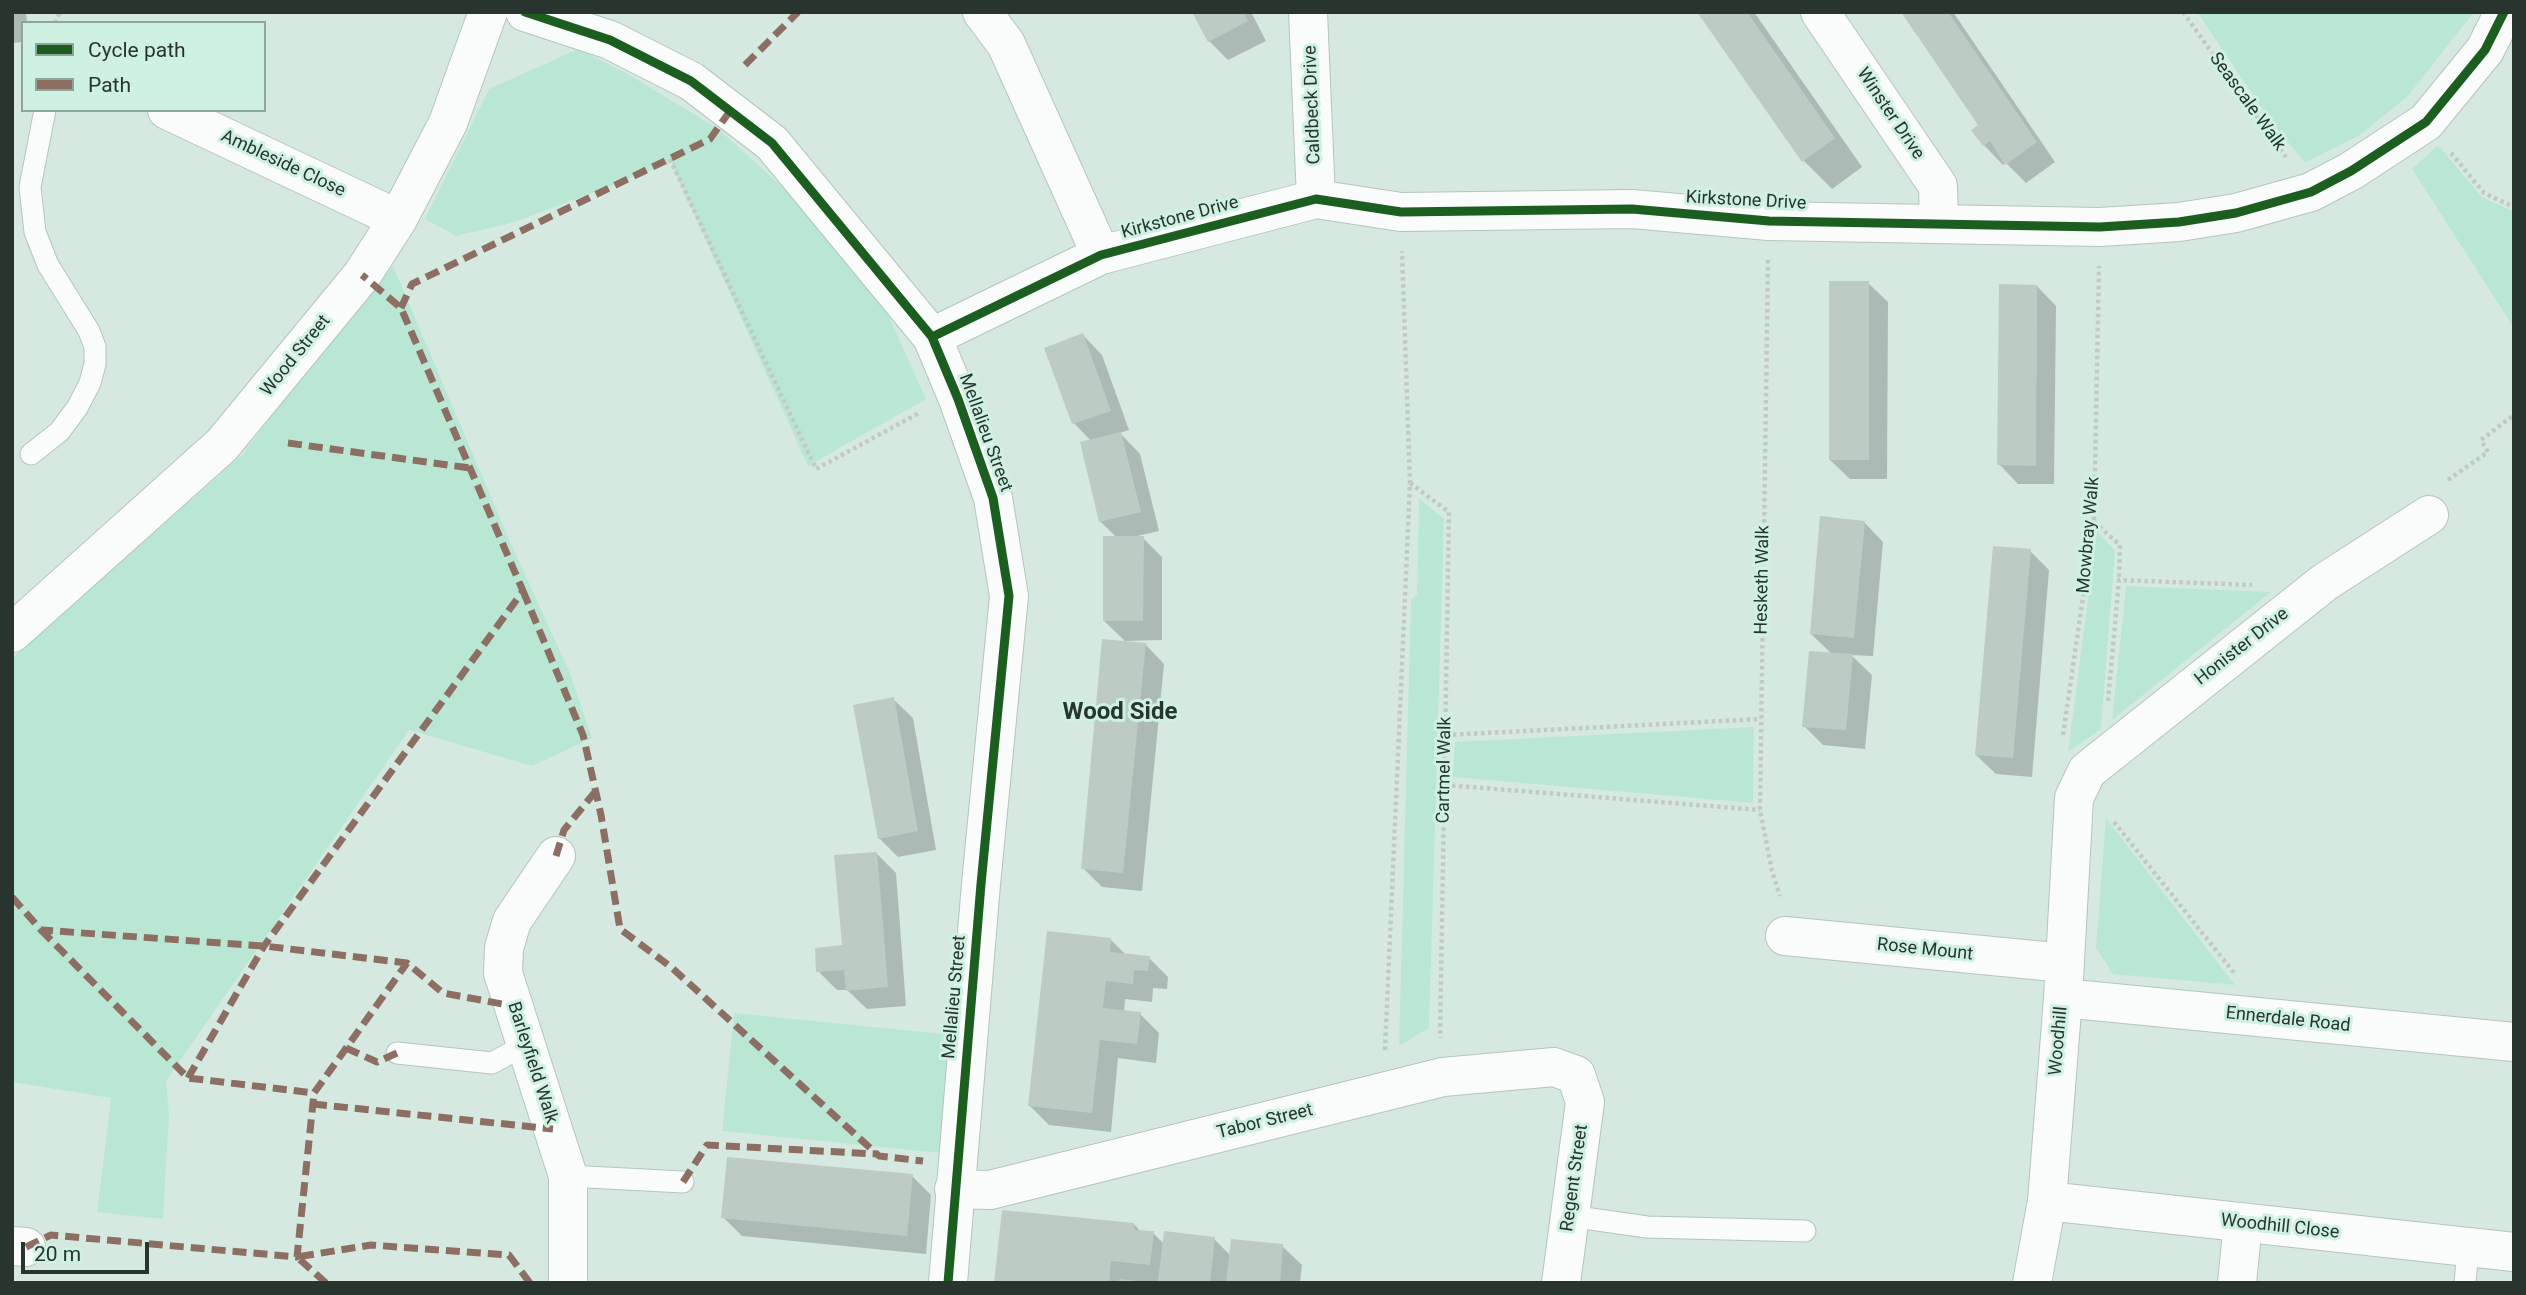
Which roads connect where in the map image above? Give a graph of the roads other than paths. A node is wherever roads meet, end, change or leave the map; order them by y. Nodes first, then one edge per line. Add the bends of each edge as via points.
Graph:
1 (488, 12) edge
2 (525, 12) edge
3 (982, 12) edge
4 (1308, 12) edge
5 (1820, 12) edge
6 (2504, 12) edge
7 (45, 112) edge
8 (171, 112) edge
9 (1316, 199) junction
10 (398, 219) junction
11 (1940, 223) junction
12 (1101, 255) junction
13 (932, 337) junction
14 (31, 454) dead end
15 (2429, 516) road end
16 (12, 634) edge
17 (2074, 798) joint
18 (555, 856) dead end
19 (1785, 936) road end
20 (2064, 980) junction
21 (2514, 1042) edge
22 (525, 1045) junction
23 (397, 1053) dead end
24 (1576, 1075) joint
25 (568, 1176) junction
26 (683, 1182) dead end
27 (954, 1189) junction
28 (2047, 1201) junction
29 (1570, 1216) junction
30 (2243, 1223) junction
31 (1805, 1231) dead end
32 (2514, 1252) edge
33 (2467, 1265) edge
34 (568, 1283) edge
35 (948, 1283) edge
36 (1561, 1283) edge
37 (2032, 1283) edge
38 (2237, 1283) edge

1 - 10 street, Wood Street via 448,123
2 - 13 street, Mellalieu Street via 610,40 691,81 772,143
3 - 12 street via 1006,44
4 - 9 street, Caldbeck Drive
5 - 11 street, Winster Drive via 1938,187
6 - 11 street, Kirkstone Drive via 2485,50 2426,122 2311,192 2236,213 2179,222 2100,227
7 - 14 lane via 30,187 35,232 48,265 89,331 95,364 77,408 59,432
8 - 10 street, Ambleside Close
9 - 11 street, Kirkstone Drive via 1401,212 1632,209 1769,221
9 - 12 street, Kirkstone Drive
10 - 16 street, Wood Street via 362,275 222,445
12 - 13 street, Kirkstone Drive
13 - 27 street, Mellalieu Street via 993,498 1009,596
15 - 17 street, Honister Drive via 2325,582 2113,750 2087,771
17 - 20 street, Woodhill
18 - 22 street, Barleyfield Walk via 512,921 504,948 503,973
19 - 20 street, Rose Mount
20 - 21 street, Ennerdale Road via 2244,1016
20 - 28 street, Woodhill
22 - 23 lane via 492,1063
22 - 25 street, Barleyfield Walk
24 - 27 street, Tabor Street via 1554,1067 1443,1077 989,1190
24 - 29 street, Regent Street via 1585,1102
25 - 26 lane
25 - 34 street, Barleyfield Walk
27 - 35 street, Mellalieu Street
28 - 30 street, Woodhill Close
28 - 37 street, Woodhill
29 - 31 lane via 1647,1227
29 - 36 street, Regent Street
30 - 33 street, Woodhill Close
30 - 38 street
32 - 33 street, Woodhill Close

